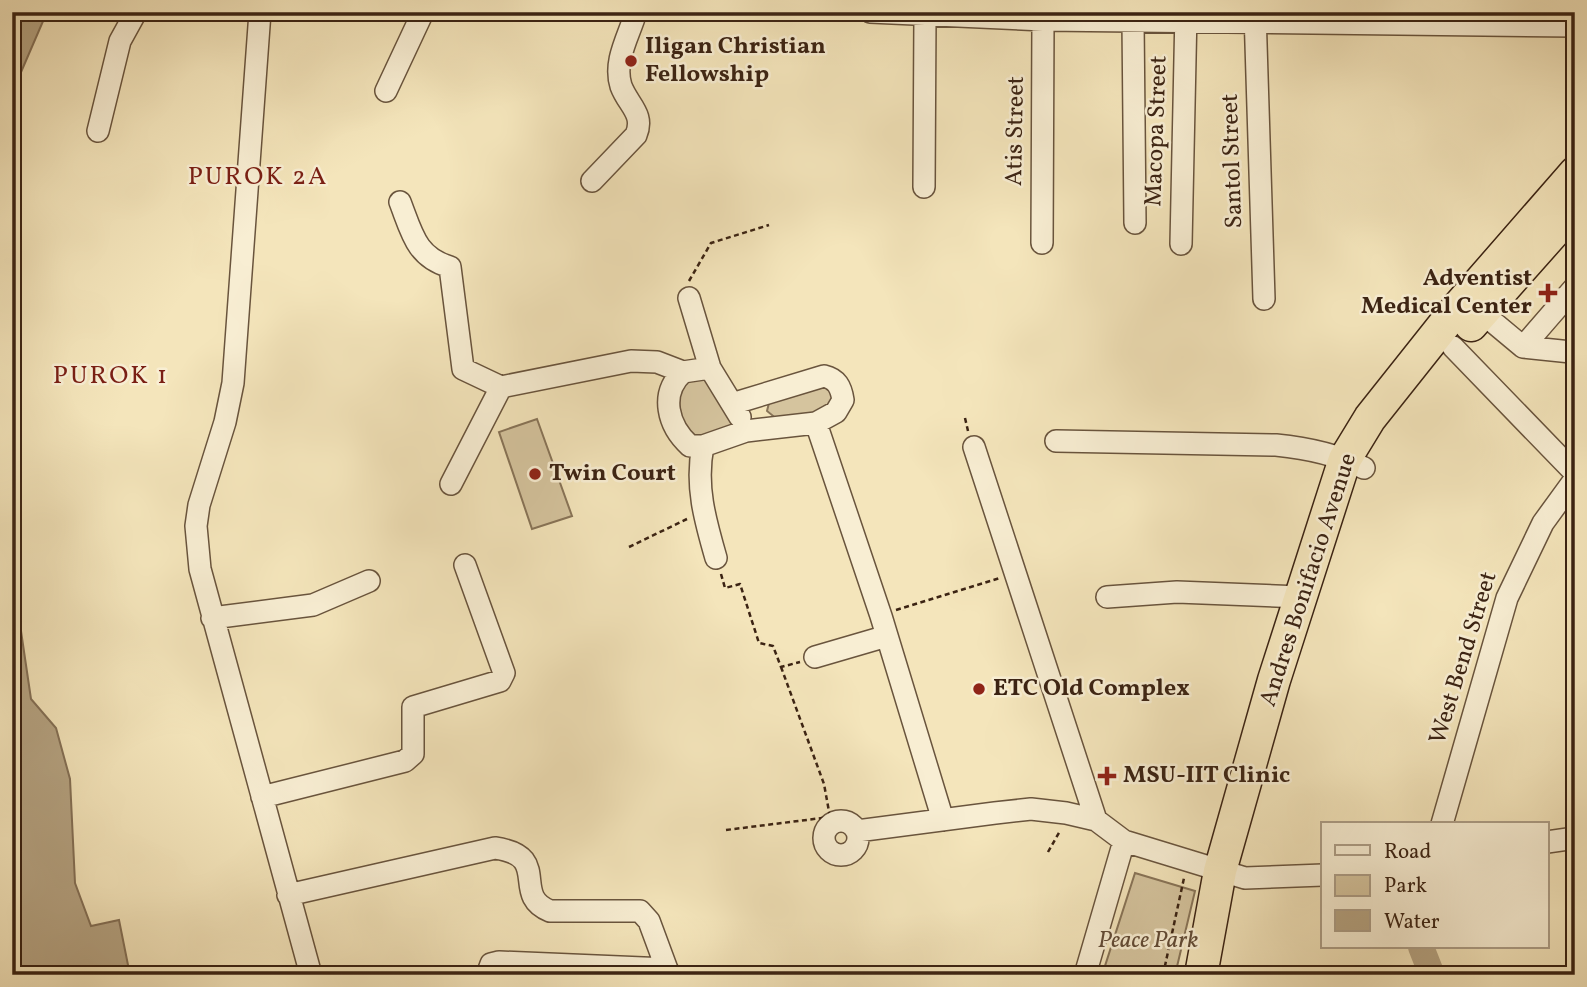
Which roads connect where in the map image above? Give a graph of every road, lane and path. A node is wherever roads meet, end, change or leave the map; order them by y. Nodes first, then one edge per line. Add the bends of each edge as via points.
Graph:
1 (136, 12) edge
2 (260, 12) edge
3 (423, 12) edge
4 (636, 12) edge
5 (870, 12) edge
6 (925, 16) junction
7 (1186, 16) edge
8 (1255, 17) edge
9 (1142, 18) edge
10 (1356, 18) edge
11 (1438, 18) edge
12 (1043, 20) junction
13 (1575, 26) edge
14 (386, 90) dead end
15 (97, 131) dead end
16 (1575, 173) edge
17 (592, 181) dead end
18 (924, 187) dead end
19 (400, 202) dead end
20 (1575, 208) edge
21 (1135, 223) dead end
22 (769, 225) dead end
23 (1042, 243) dead end
24 (1181, 244) dead end
25 (1575, 288) edge
26 (689, 298) joint
27 (1264, 299) dead end
28 (1481, 312) junction
29 (1453, 347) junction
30 (1523, 347) junction
31 (1575, 348) edge
32 (710, 368) junction
33 (683, 372) junction
34 (501, 387) junction
35 (735, 404) junction
36 (816, 424) junction
37 (746, 432) junction
38 (1056, 441) dead end
39 (703, 446) junction
40 (974, 447) dead end
41 (1354, 463) junction
42 (1575, 473) edge
43 (1575, 479) edge
44 (451, 484) dead end
45 (703, 511) junction
46 (629, 547) dead end
47 (716, 558) dead end
48 (465, 565) dead end
49 (1007, 576) dead end
50 (369, 581) dead end
51 (725, 588) dead end
52 (1107, 597) dead end
53 (1300, 597) junction
54 (894, 611) dead end
55 (212, 618) junction
56 (887, 636) junction
57 (815, 657) joint
58 (781, 667) junction
59 (262, 796) junction
60 (830, 817) junction
61 (943, 820) junction
62 (1096, 820) junction
63 (1443, 822) edge
64 (856, 825) joint
65 (1063, 825) dead end
66 (726, 831) dead end
67 (1575, 838) edge
68 (1124, 841) junction
69 (1548, 842) edge
70 (1048, 852) dead end
71 (1211, 875) junction
72 (1321, 875) edge
73 (288, 895) junction
74 (668, 972) edge
75 (311, 975) edge
76 (487, 975) edge
77 (1085, 975) edge
78 (1163, 975) edge
79 (1186, 975) edge
80 (1201, 975) edge
81 (1215, 975) edge

1 - 15 street via 120,41
2 - 55 street via 233,383 196,526
3 - 14 street
4 - 17 street via 618,70 640,127
5 - 6 street
6 - 12 street
6 - 18 street
7 - 8 street
7 - 9 street
7 - 24 street, Macopa Street
8 - 10 street
8 - 27 street, Santol Street
9 - 12 street
9 - 21 street
10 - 11 street
11 - 13 street
12 - 23 street, Atis Street
16 - 41 highway, Andres Bonifacio Avenue via 1459,306 1370,418
19 - 34 street via 420,249 432,262 450,267 463,369
20 - 28 highway, Andres Bonifacio Avenue
22 - 26 path via 711,243 688,283
25 - 30 street
26 - 32 street
28 - 29 highway, Andres Bonifacio Avenue
28 - 30 street
29 - 41 highway, Andres Bonifacio Avenue
29 - 42 street
30 - 31 street via 1570,352
32 - 33 street
32 - 35 street
33 - 34 street via 657,362 631,361
33 - 39 street via 672,382 667,396 674,425 690,446
34 - 44 street
35 - 36 street via 824,376 833,378 842,391 841,405
35 - 37 street
36 - 37 street
36 - 56 street
37 - 39 street
38 - 41 street via 1276,445
39 - 45 street via 698,469
40 - 62 street
41 - 53 highway, Andres Bonifacio Avenue
41 - 71 highway, Andres Bonifacio Avenue via 1313,614
43 - 63 street, West Bend Street via 1543,523 1507,598
45 - 46 path
45 - 47 street
48 - 59 street via 500,656 505,673 500,681 413,707 413,754 405,761
49 - 54 path
50 - 55 street via 313,605
51 - 58 path via 740,584 759,643 774,646
52 - 53 street via 1177,592
53 - 71 highway, Andres Bonifacio Avenue
55 - 59 street
56 - 57 street
56 - 61 street
57 - 58 path
58 - 60 path via 824,785
59 - 73 street
60 - 64 path
60 - 66 path
61 - 62 street via 1031,809
61 - 64 street
62 - 68 street
65 - 70 path
67 - 69 street
68 - 71 street
68 - 77 street
71 - 72 street
71 - 78 path
71 - 79 street
71 - 80 highway, Andres Bonifacio Avenue
71 - 81 highway, Andres Bonifacio Avenue
73 - 74 street via 495,848 512,850 525,862 531,894 544,908 640,911 649,921
73 - 75 street
74 - 76 street via 499,961 491,964

